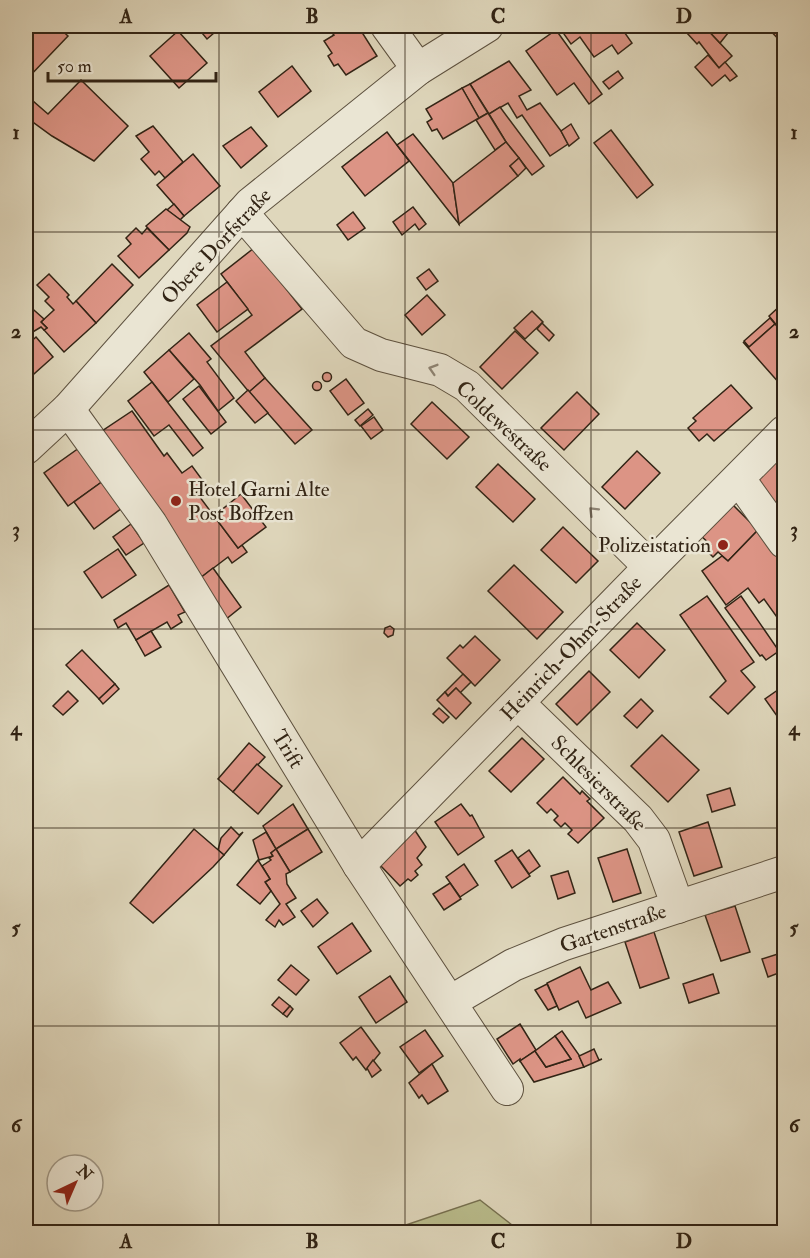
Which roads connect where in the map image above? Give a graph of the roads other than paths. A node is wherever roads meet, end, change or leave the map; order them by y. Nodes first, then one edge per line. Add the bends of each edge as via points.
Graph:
1 (387, 26) edge
2 (487, 26) edge
3 (418, 69) junction
4 (242, 213) junction
5 (68, 409) junction
6 (784, 432) edge
7 (26, 448) edge
8 (739, 479) junction
9 (784, 542) edge
10 (650, 567) junction
11 (518, 703) junction
12 (359, 865) junction
13 (784, 872) edge
14 (678, 907) junction
15 (450, 1002) junction
16 (507, 1089) dead end

1 - 3 street
2 - 3 street, Obere Dorfstraße
3 - 4 street, Obere Dorfstraße
4 - 5 street, Obere Dorfstraße
10 -> 4 street, Coldewestraße via 466,386 440,370 381,355 354,343
5 - 7 street, Obere Dorfstraße
5 - 12 street, Trift via 151,524
6 - 8 street, Heinrich-Ohm-Straße
8 - 9 street
8 - 10 street, Heinrich-Ohm-Straße
10 - 11 street, Heinrich-Ohm-Straße
11 - 12 street, Heinrich-Ohm-Straße
11 - 14 street, Schlesierstraße via 649,833
12 - 15 street, Trift
13 - 14 street, Gartenstraße
14 - 15 street, Gartenstraße via 513,965
15 - 16 street, Trift

